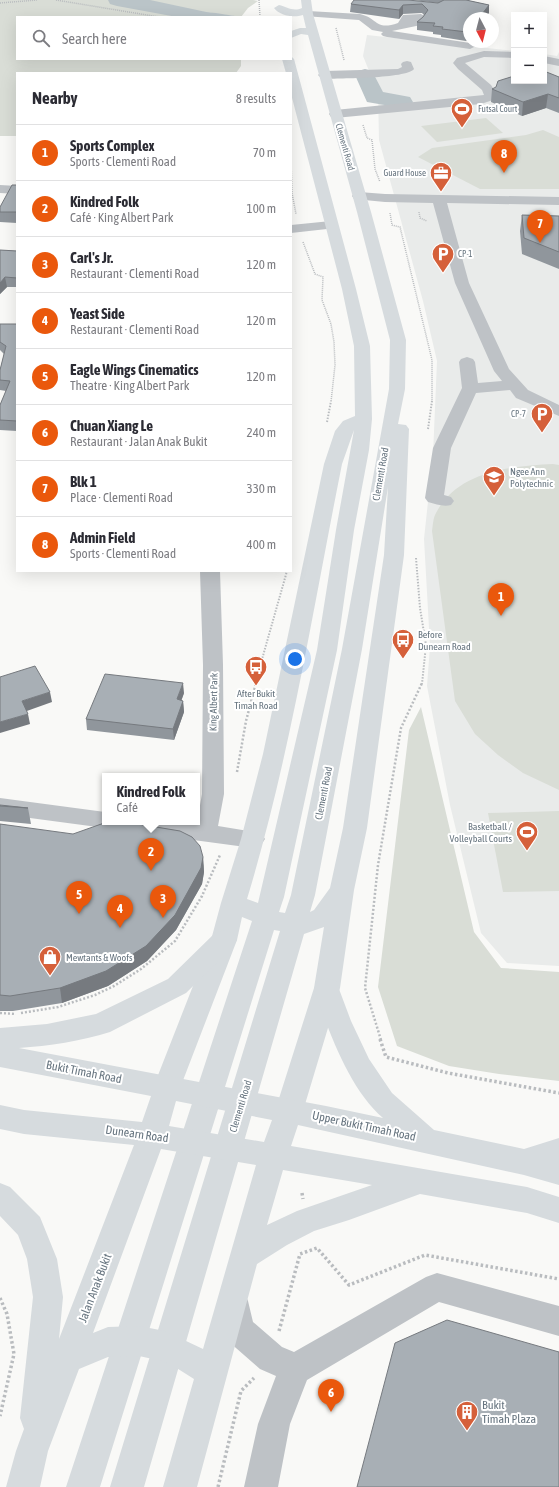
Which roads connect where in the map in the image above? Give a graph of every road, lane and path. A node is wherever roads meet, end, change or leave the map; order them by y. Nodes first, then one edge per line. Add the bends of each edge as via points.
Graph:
1 (37, 0) edge
2 (56, 0) edge
3 (259, 0) edge
4 (0, 3) edge
5 (278, 8) edge
6 (307, 8) edge
7 (332, 15) junction
8 (153, 16) edge
9 (260, 16) edge
10 (402, 26) dead end
11 (383, 29) junction
12 (313, 32) junction
13 (292, 35) edge
14 (463, 45) edge
15 (511, 55) edge
16 (288, 60) edge
17 (547, 60) edge
18 (559, 63) edge
19 (407, 64) dead end
20 (291, 72) edge
21 (292, 74) edge
22 (349, 74) junction
23 (324, 75) junction
24 (359, 111) junction
25 (335, 114) junction
26 (381, 187) dead end
27 (0, 189) edge
28 (16, 190) edge
29 (292, 193) edge
30 (359, 196) junction
31 (559, 201) edge
32 (439, 202) junction
33 (559, 207) edge
34 (364, 212) junction
35 (389, 213) dead end
36 (331, 225) junction
37 (295, 229) edge
38 (467, 362) dead end
39 (512, 385) junction
40 (470, 388) junction
41 (392, 411) junction
42 (559, 411) edge
43 (364, 419) junction
44 (326, 428) dead end
45 (428, 430) dead end
46 (445, 501) dead end
47 (416, 552) dead end
48 (210, 572) edge
49 (0, 806) edge
50 (102, 820) edge
51 (112, 825) edge
52 (146, 825) edge
53 (205, 832) junction
54 (82, 837) edge
55 (253, 839) junction
56 (342, 890) junction
57 (233, 903) junction
58 (224, 940) junction
59 (327, 988) junction
60 (0, 1039) edge
61 (0, 1056) edge
62 (168, 1088) junction
63 (559, 1093) edge
64 (288, 1111) junction
65 (0, 1117) edge
66 (152, 1135) junction
67 (425, 1139) junction
68 (559, 1150) edge
69 (274, 1156) junction
70 (524, 1162) junction
71 (559, 1172) edge
72 (421, 1181) junction
73 (0, 1196) edge
74 (304, 1206) junction
75 (559, 1210) edge
76 (245, 1255) junction
77 (559, 1279) edge
78 (0, 1298) edge
79 (232, 1298) junction
80 (559, 1321) edge
81 (68, 1358) junction
82 (295, 1369) junction
83 (212, 1373) junction
84 (0, 1416) edge
85 (32, 1451) junction
86 (23, 1487) edge
87 (83, 1487) edge
88 (127, 1487) edge
89 (180, 1487) edge
90 (261, 1487) edge

1 - 4 path
2 - 8 path
3 - 9 path
5 - 6 main road via 300,14
6 - 7 street
6 - 12 main road, Clementi Road
7 - 11 street via 365,18 373,26
7 - 22 path
10 - 11 street
11 - 14 street via 393,36
12 - 13 main road via 300,31
12 - 23 main road, Clementi Road
15 - 24 street via 484,54 461,60 459,63 490,93 489,97 481,100
16 - 20 main road
17 - 18 street
19 - 22 street via 408,70 400,72
21 - 36 main road
22 - 23 street
23 - 25 main road, Clementi Road
24 - 25 street
24 - 26 path via 367,138 372,140 375,169
25 - 30 main road, Clementi Road
27 - 28 street
29 - 37 path
30 - 32 street
30 - 34 main road, Clementi Road
31 - 32 street
32 - 33 street
32 - 34 street via 387,205
32 - 39 street via 462,283 502,371
34 - 41 main road, Clementi Road via 398,340 398,389
35 - 45 path via 392,225 400,228 432,360 432,404
36 - 37 street
36 - 43 main road via 362,346
37 - 44 path via 315,274 323,277 321,299 332,328 333,393
38 - 40 street
39 - 40 street
39 - 42 street via 522,394
40 - 46 street via 442,448 434,498
41 - 56 main road, Clementi Road via 400,423 394,555 355,828
41 - 88 main road, Clementi Road via 352,649 303,895
43 - 55 main road via 349,425 344,431 333,464 274,754
43 - 87 main road via 327,650 272,897
47 - 63 path via 420,608 426,645 422,684 401,728 378,865 365,988 386,1057 448,1073
48 - 53 street, King Albert Park via 213,794
49 - 50 street
51 - 54 street
52 - 53 street
53 - 55 street
55 - 57 main road
56 - 57 main road via 323,917 303,925 275,921
56 - 59 main road, Clementi Road
57 - 58 main road
58 - 60 main road via 178,986 101,1024 47,1035
58 - 62 main road
59 - 64 main road, Clementi Road
59 - 67 main road via 338,1021 359,1066 382,1100
61 - 62 main road, Bukit Timah Road
62 - 64 main road, Upper Bukit Timah Road
62 - 66 main road, Jalan Anak Bukit
64 - 67 main road, Upper Bukit Timah Road
64 - 69 main road
65 - 66 main road, Dunearn Road via 24,1122
66 - 69 main road, Dunearn Road
66 - 81 main road, Jalan Anak Bukit
67 - 70 main road, Upper Bukit Timah Road
68 - 70 main road
69 - 72 main road
69 - 76 main road
70 - 71 main road, Upper Bukit Timah Road
72 - 74 main road via 349,1207
72 - 75 main road via 527,1200
73 - 85 main road via 30,1227 42,1259 48,1297
74 - 76 main road via 277,1235
74 - 77 path via 317,1248 349,1285 425,1255
76 - 79 main road
78 - 84 path via 7,1314 14,1354
79 - 82 street via 239,1330 271,1358
79 - 83 main road
80 - 82 street via 437,1287
81 - 83 main road via 108,1342 139,1341 165,1346
81 - 85 main road, Jalan Anak Bukit
82 - 90 street via 274,1424
83 - 89 main road
85 - 86 main road, Jalan Anak Bukit

